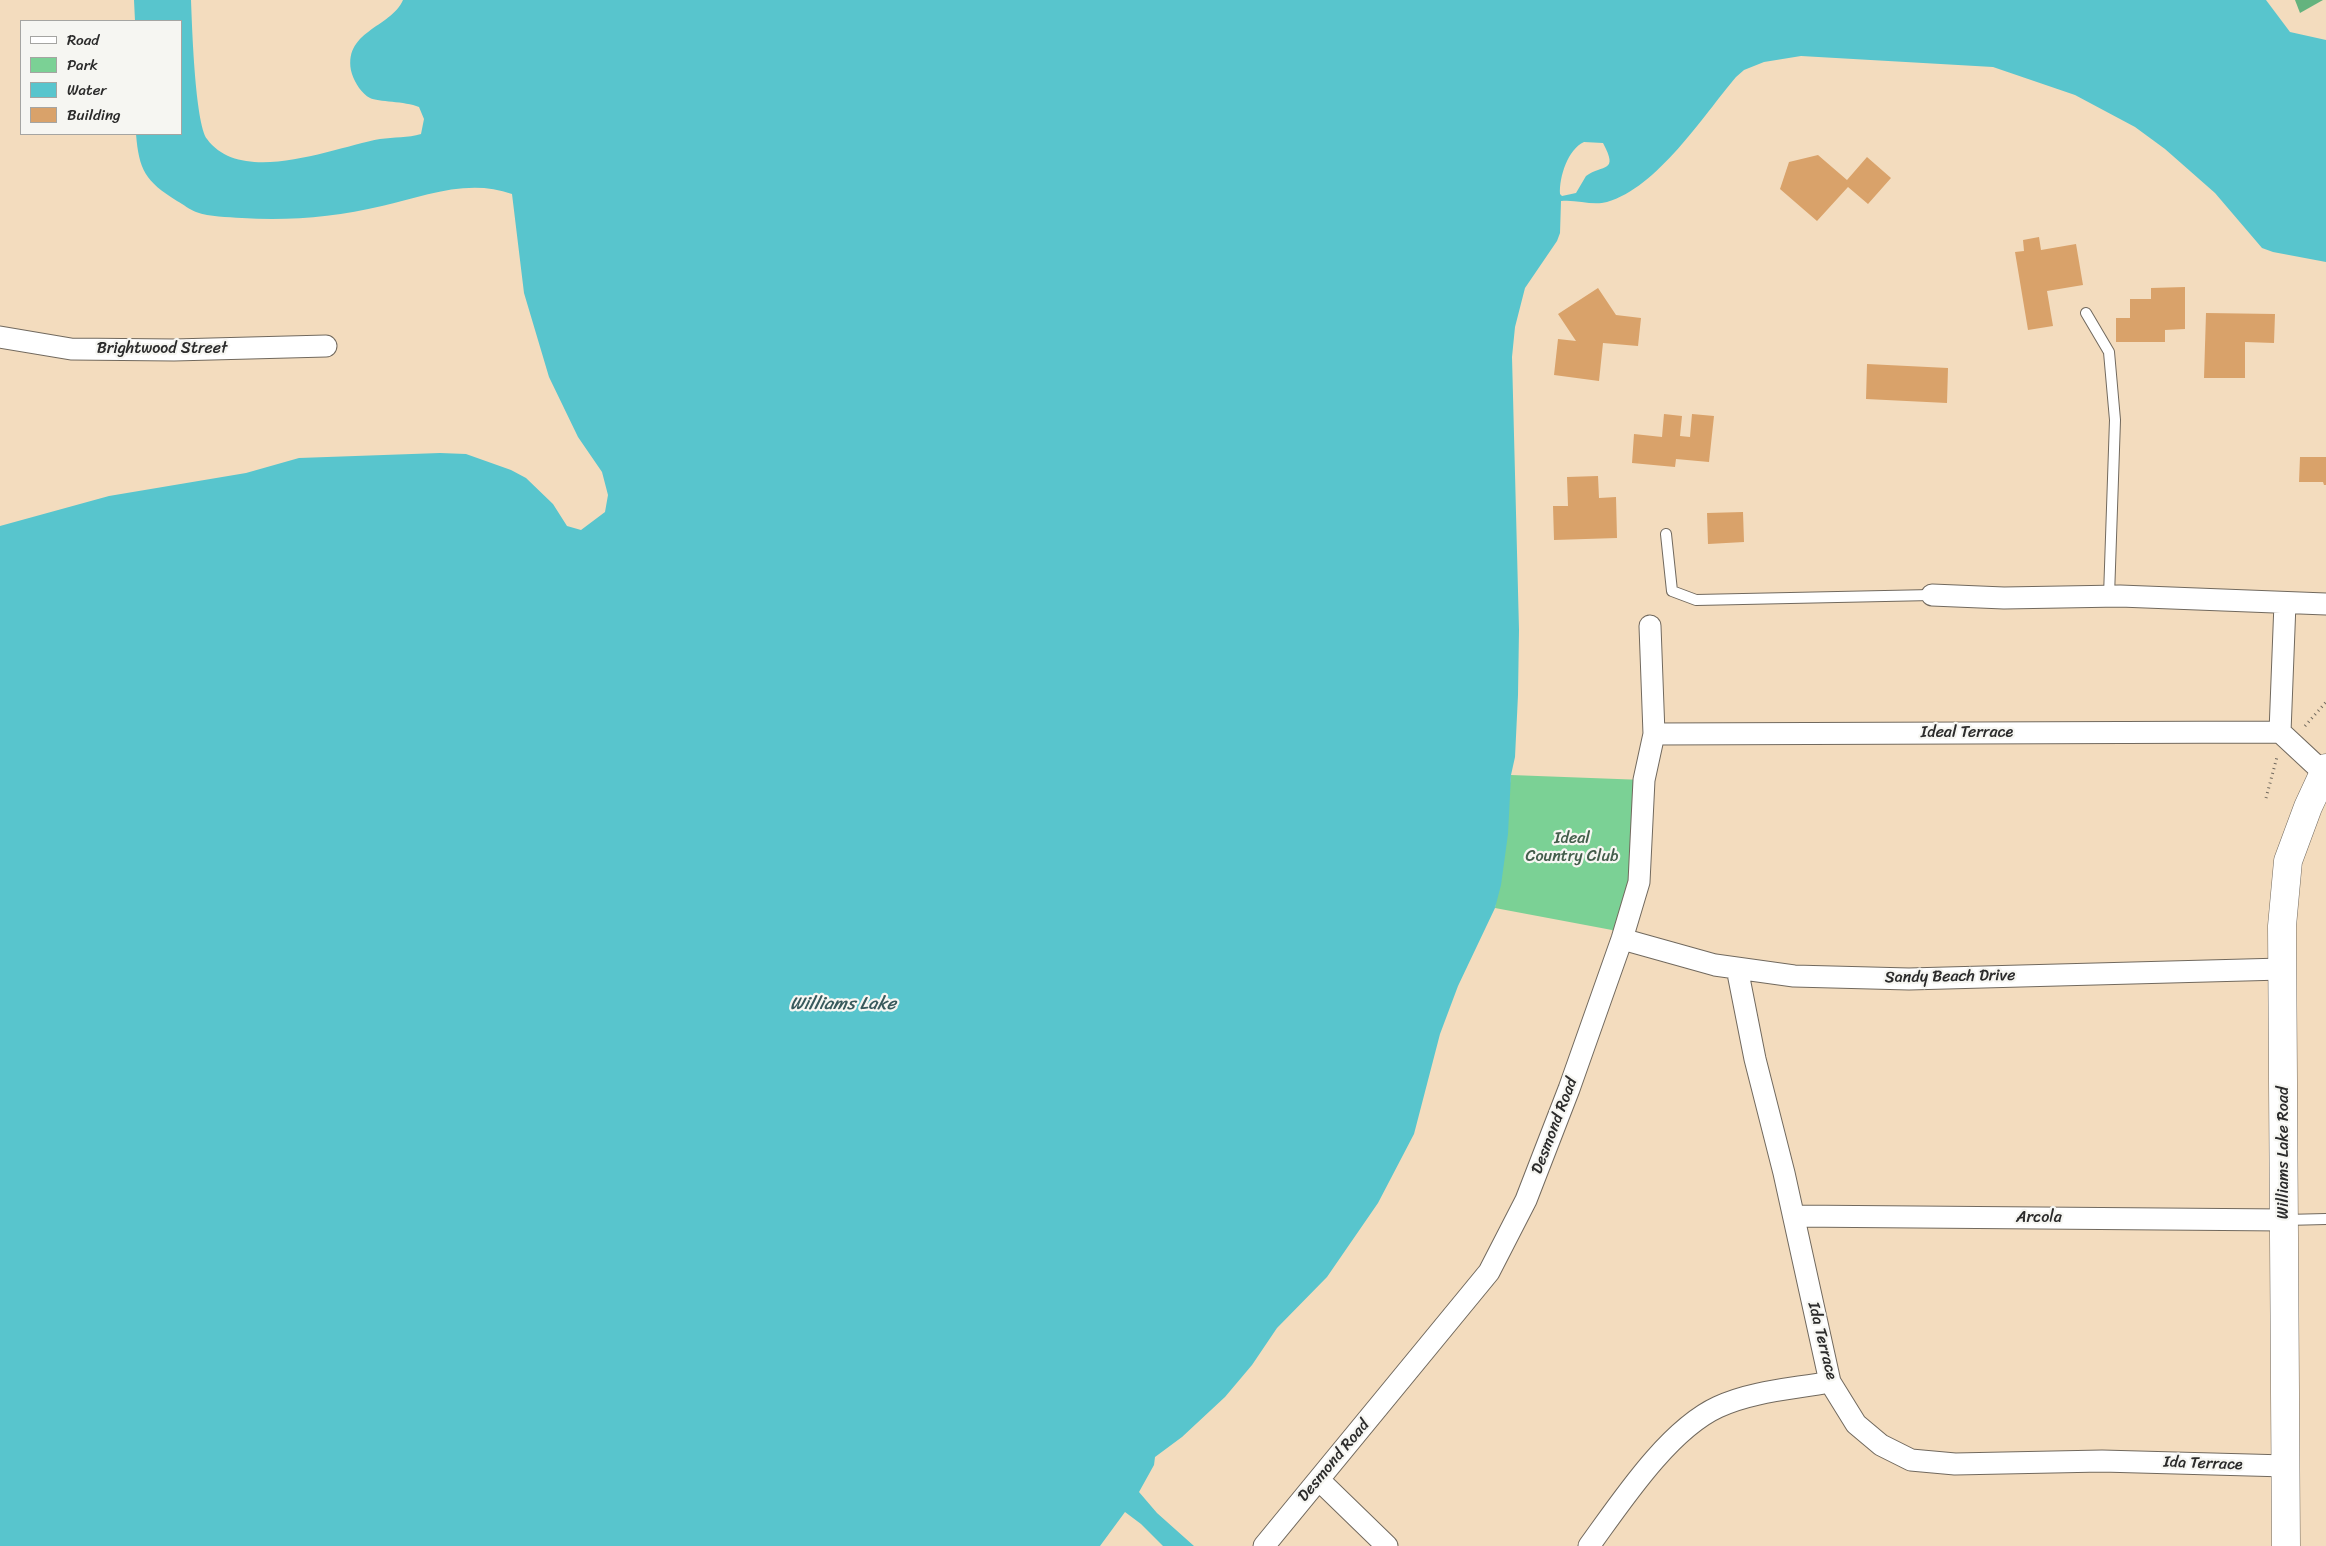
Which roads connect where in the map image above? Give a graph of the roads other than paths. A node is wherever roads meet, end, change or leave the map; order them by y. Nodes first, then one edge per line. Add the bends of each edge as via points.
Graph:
1 (2086, 313) dead end
2 (0, 337) edge
3 (326, 346) dead end
4 (1666, 534) dead end
5 (1932, 595) joint
6 (2109, 596) junction
7 (2285, 603) junction
8 (2326, 604) edge
9 (1650, 626) dead end
10 (2290, 732) junction
11 (1654, 734) junction
12 (2324, 770) edge
13 (1622, 939) junction
14 (1736, 968) junction
15 (2282, 969) junction
16 (1794, 1216) junction
17 (2326, 1219) edge
18 (2284, 1220) junction
19 (1830, 1382) junction
20 (2286, 1466) junction
21 (1319, 1480) junction
22 (1264, 1546) edge
23 (1387, 1546) edge
24 (1589, 1546) edge
25 (2286, 1546) edge

1 - 6 lane via 2109,352 2115,420
2 - 3 street, Brightwood Street via 71,349
4 - 5 lane via 1672,591 1696,600
5 - 6 street via 2004,598
6 - 7 street
7 - 8 street
7 - 10 street
9 - 11 street, Desmond Road
10 - 11 street, Ideal Terrace
10 - 12 street
11 - 13 street, Desmond Road via 1644,780 1639,882
12 - 15 main road, Williams Lake Road via 2288,861
13 - 14 street, Sandy Beach Drive
13 - 21 street, Desmond Road via 1526,1200 1489,1272
14 - 15 street, Sandy Beach Drive via 1794,976 1909,979
14 - 16 street, Ida Terrace
15 - 18 main road, Williams Lake Road
16 - 18 street, Arcola
16 - 19 street, Ida Terrace
17 - 18 lane
18 - 20 main road, Williams Lake Road
19 - 20 street, Ida Terrace via 1856,1424 1881,1445 1911,1460 1955,1464 2102,1461
19 - 24 street via 1746,1397 1694,1421 1642,1475
20 - 25 main road, Williams Lake Road
21 - 22 street, Desmond Road
21 - 23 street

